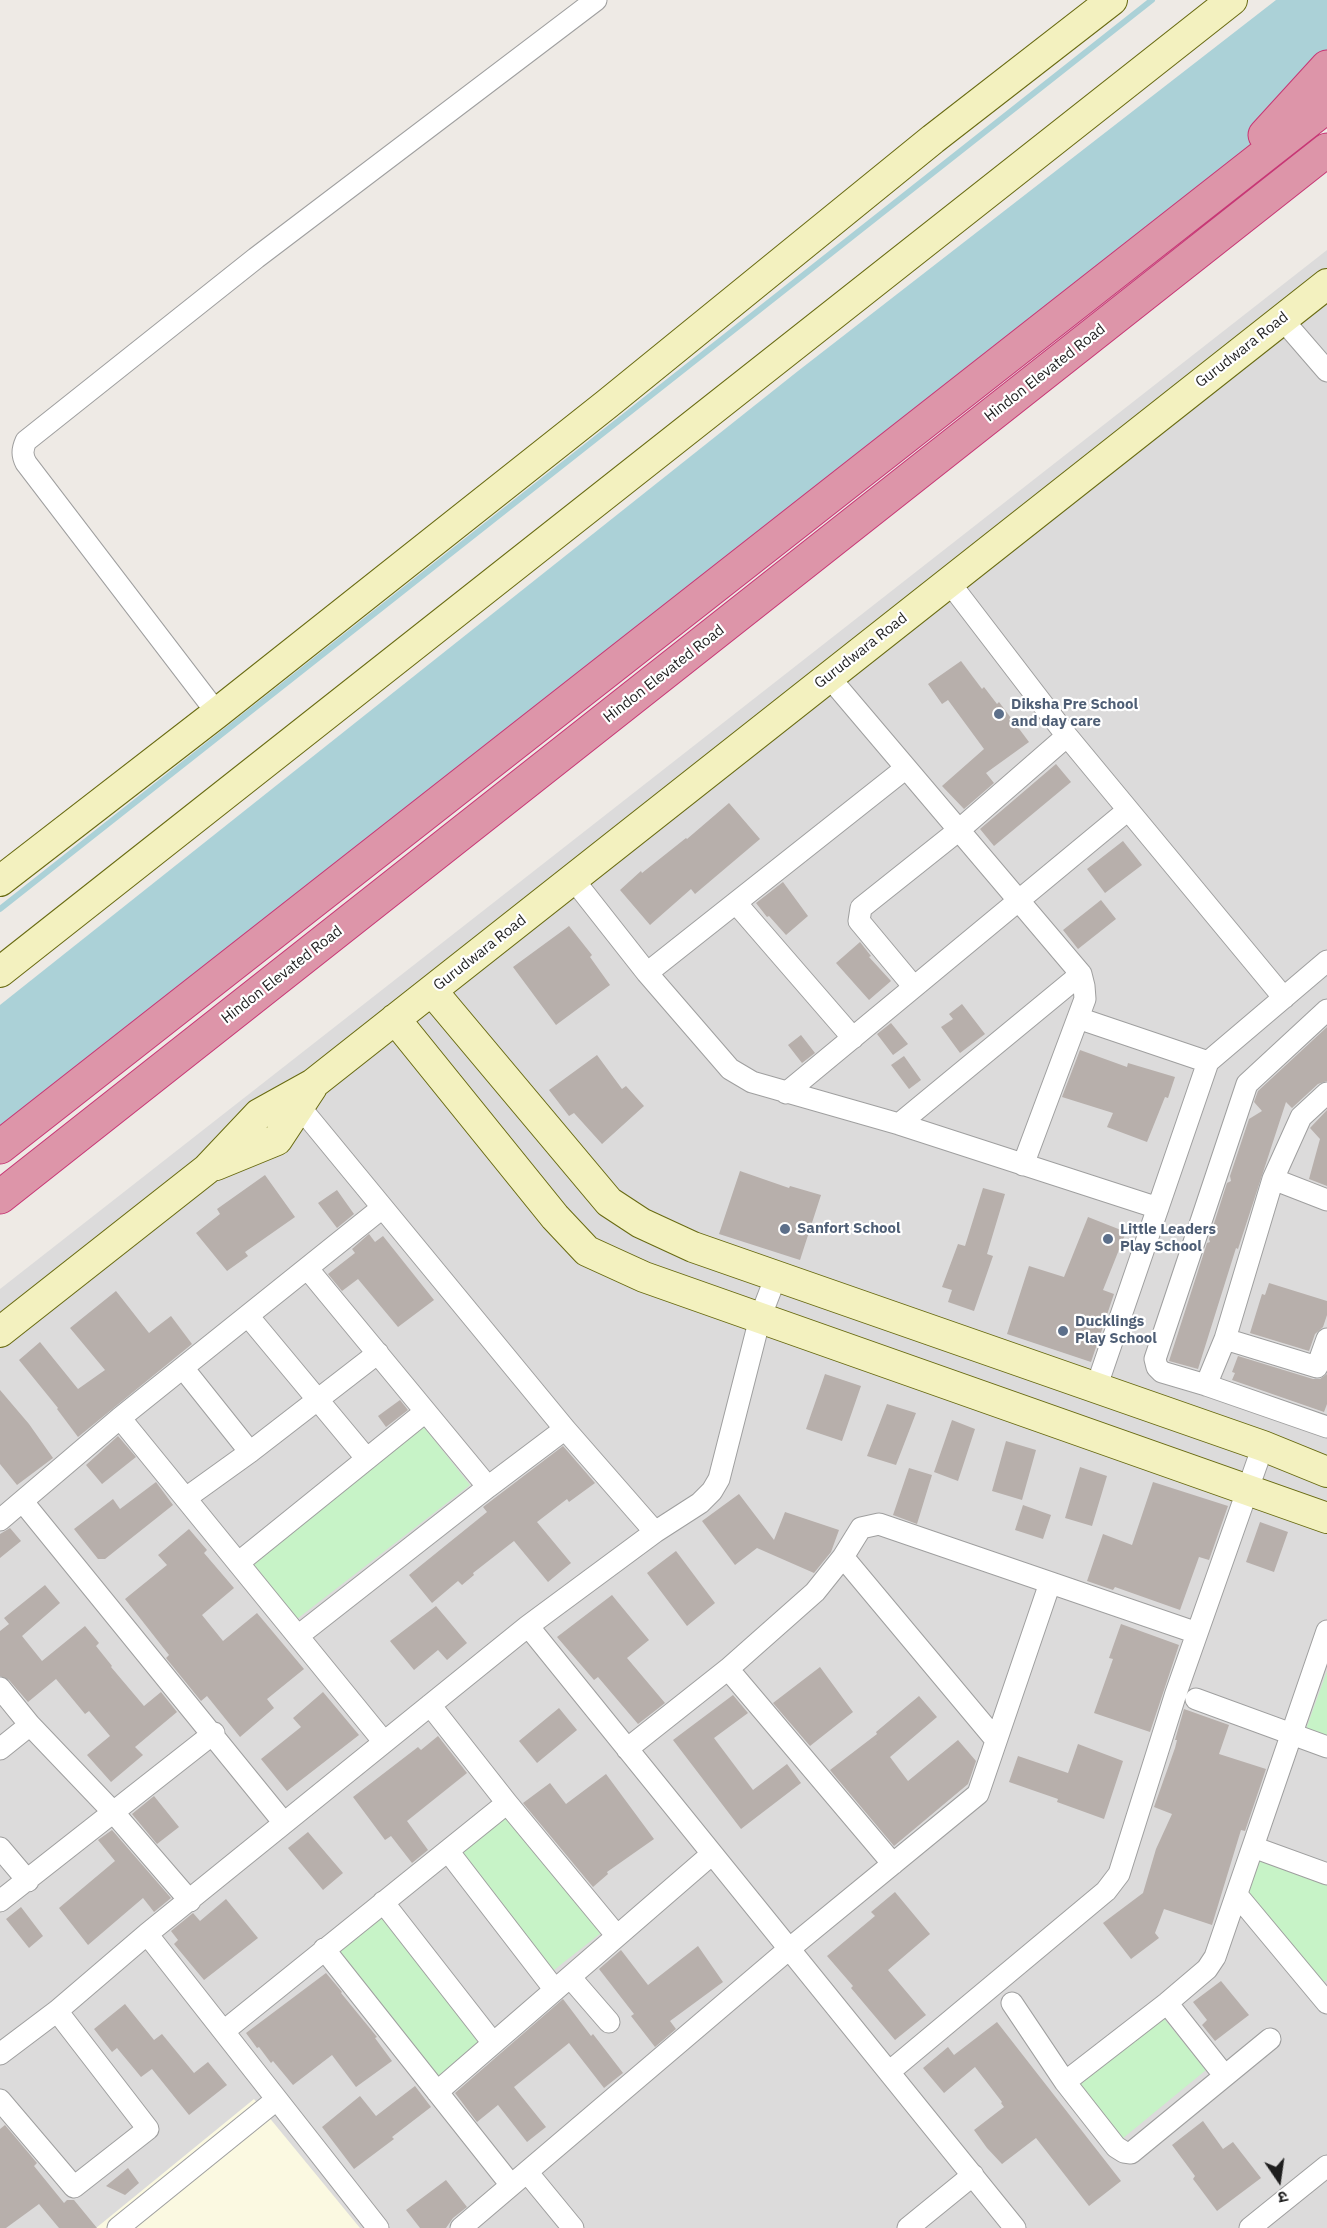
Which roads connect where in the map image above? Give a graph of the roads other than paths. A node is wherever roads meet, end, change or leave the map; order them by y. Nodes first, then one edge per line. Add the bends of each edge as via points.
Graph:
1 (596, 0) edge
2 (1112, 0) edge
3 (1232, 0) edge
4 (1327, 67) edge
5 (1327, 106) edge
6 (1327, 150) edge
7 (1208, 199) junction
8 (1327, 284) edge
9 (1282, 319) junction
10 (1327, 371) edge
11 (949, 582) junction
12 (829, 677) junction
13 (217, 713) junction
14 (1067, 736) junction
15 (906, 768) junction
16 (1128, 810) junction
17 (959, 830) junction
18 (573, 879) junction
19 (0, 881) edge
20 (1018, 901) junction
21 (736, 903) junction
22 (1327, 961) edge
23 (0, 972) edge
24 (647, 974) junction
25 (1081, 974) junction
26 (914, 987) junction
27 (432, 991) junction
28 (1284, 998) junction
29 (1327, 1010) edge
30 (1078, 1018) junction
31 (395, 1019) junction
32 (853, 1038) junction
33 (1208, 1062) junction
34 (786, 1093) junction
35 (1327, 1093) edge
36 (306, 1095) junction
37 (898, 1124) junction
38 (0, 1147) edge
39 (1023, 1165) junction
40 (1273, 1179) junction
41 (0, 1197) edge
42 (1327, 1200) edge
43 (382, 1208) junction
44 (1158, 1208) junction
45 (307, 1268) junction
46 (776, 1276) junction
47 (248, 1316) junction
48 (760, 1318) junction
49 (0, 1332) edge
50 (1225, 1339) junction
51 (1327, 1339) edge
52 (378, 1353) junction
53 (183, 1368) junction
54 (1322, 1368) edge
55 (1206, 1385) junction
56 (1096, 1388) junction
57 (318, 1399) junction
58 (425, 1412) junction
59 (120, 1418) junction
60 (1327, 1427) edge
61 (565, 1430) junction
62 (1263, 1446) junction
63 (250, 1452) junction
64 (367, 1459) junction
65 (1327, 1472) edge
66 (488, 1487) junction
67 (1247, 1490) junction
68 (186, 1498) junction
69 (23, 1502) junction
70 (1327, 1518) edge
71 (0, 1520) edge
72 (654, 1533) junction
73 (843, 1557) junction
74 (238, 1563) junction
75 (1050, 1582) junction
76 (528, 1626) junction
77 (1197, 1633) junction
78 (298, 1636) junction
79 (1326, 1642) edge
80 (728, 1669) junction
81 (0, 1688) edge
82 (1196, 1700) dead end
83 (430, 1704) junction
84 (30, 1725) junction
85 (213, 1733) junction
86 (1293, 1734) junction
87 (996, 1740) junction
88 (384, 1742) junction
89 (1327, 1747) edge
90 (0, 1749) edge
91 (627, 1749) junction
92 (507, 1803) junction
93 (114, 1813) junction
94 (284, 1822) junction
95 (1253, 1847) junction
96 (0, 1848) edge
97 (448, 1851) junction
98 (712, 1854) junction
99 (893, 1864) junction
100 (1327, 1874) edge
101 (28, 1881) junction
102 (1237, 1895) junction
103 (0, 1901) edge
104 (189, 1901) junction
105 (383, 1902) junction
106 (147, 1934) junction
107 (617, 1936) junction
108 (324, 1949) junction
109 (789, 1949) junction
110 (562, 1983) junction
111 (1326, 2001) edge
112 (1012, 2003) dead end
113 (1167, 2003) junction
114 (57, 2011) junction
115 (609, 2022) dead end
116 (224, 2031) junction
117 (1270, 2039) dead end
118 (493, 2043) junction
119 (0, 2055) edge
120 (888, 2072) junction
121 (1224, 2075) junction
122 (1065, 2082) junction
123 (437, 2092) junction
124 (0, 2100) edge
125 (276, 2100) junction
126 (1327, 2166) edge
127 (973, 2175) junction
128 (519, 2179) junction
129 (118, 2228) edge
130 (378, 2228) edge
131 (461, 2228) edge
132 (573, 2228) edge
133 (908, 2228) edge
134 (1015, 2228) edge
135 (1250, 2228) edge

1 - 13 street via 256,258 26,441 26,463
2 - 13 street
3 - 23 street
4 - 7 highway
5 - 7 highway
6 - 41 highway, Hindon Elevated Road
7 - 38 highway
8 - 9 street, Gurudwara Road
9 - 10 street
9 - 11 street, Gurudwara Road
11 - 12 street, Gurudwara Road
11 - 14 street
12 - 15 street
12 - 18 street, Gurudwara Road
13 - 19 street
14 - 16 street
14 - 17 street
15 - 17 street
15 - 21 street
16 - 20 street
16 - 28 street
17 - 20 street
17 - 26 street via 861,908 859,921
18 - 24 street
18 - 27 street, Gurudwara Road
20 - 25 street
20 - 26 street
21 - 24 street
21 - 32 street
22 - 28 street
24 - 34 street via 730,1069 752,1082
25 - 30 street via 1085,999
25 - 37 street
26 - 32 street
27 - 31 street, Gurudwara Road
27 - 46 street via 609,1202 641,1223 693,1247
28 - 33 street
29 - 55 street via 1247,1084 1155,1359 1162,1372
30 - 33 street
30 - 39 street
31 - 36 street, Gurudwara Road
31 - 48 street via 587,1251 644,1277
32 - 34 street
33 - 44 street
34 - 37 street
35 - 40 street via 1301,1118
36 - 43 street
36 - 49 street, Gurudwara Road via 259,1114 207,1169
37 - 39 street
39 - 44 street
40 - 42 street
40 - 50 street
43 - 45 street
43 - 61 street
44 - 56 street
45 - 47 street
45 - 52 street
46 - 48 street
46 - 56 street
47 - 53 street
47 - 57 street
48 - 67 street
48 - 72 street via 719,1479 700,1503
50 - 54 street
50 - 55 street
51 - 54 street
52 - 57 street
52 - 58 street
53 - 59 street
53 - 63 street
55 - 60 street
56 - 62 street
57 - 63 street
57 - 64 street
58 - 64 street
58 - 66 street
59 - 68 street
59 - 69 street
61 - 66 street
61 - 72 street
62 - 65 street
62 - 67 street
63 - 68 street
64 - 74 street
66 - 78 street
67 - 70 street
67 - 77 street
68 - 74 street
69 - 71 street
69 - 85 street
72 - 76 street
73 - 75 street via 861,1528 879,1524
73 - 80 street via 815,1593
73 - 87 street
74 - 78 street
75 - 77 street
75 - 87 street
76 - 83 street
76 - 91 street
77 - 120 street via 1113,1883
78 - 88 street
79 - 86 street
80 - 91 street
80 - 99 street
81 - 84 street
82 - 86 street
83 - 88 street
83 - 92 street
84 - 90 street
84 - 93 street
85 - 93 street
85 - 94 street
86 - 89 street
86 - 95 street
87 - 99 street via 978,1794
88 - 94 street
91 - 98 street
92 - 97 street
92 - 107 street
93 - 101 street
93 - 104 street
94 - 104 street
95 - 100 street
95 - 102 street
96 - 101 street
97 - 105 street
97 - 110 street
98 - 107 street
98 - 109 street
99 - 109 street
101 - 103 street
102 - 111 street
102 - 113 street via 1211,1963
104 - 106 street
105 - 108 street
105 - 118 street
106 - 114 street
106 - 116 street
107 - 110 street
108 - 116 street
108 - 123 street
109 - 120 street
109 - 128 street
110 - 115 street
110 - 118 street
112 - 122 street
113 - 121 street
113 - 122 street
114 - 119 street
114 - 124 street via 148,2129 74,2187
116 - 125 street
117 - 121 street
118 - 123 street
120 - 127 street
121 - 122 street via 1131,2153 1116,2147
123 - 128 street
125 - 129 street
125 - 130 street
126 - 135 street
127 - 133 street
127 - 134 street
128 - 131 street
128 - 132 street

